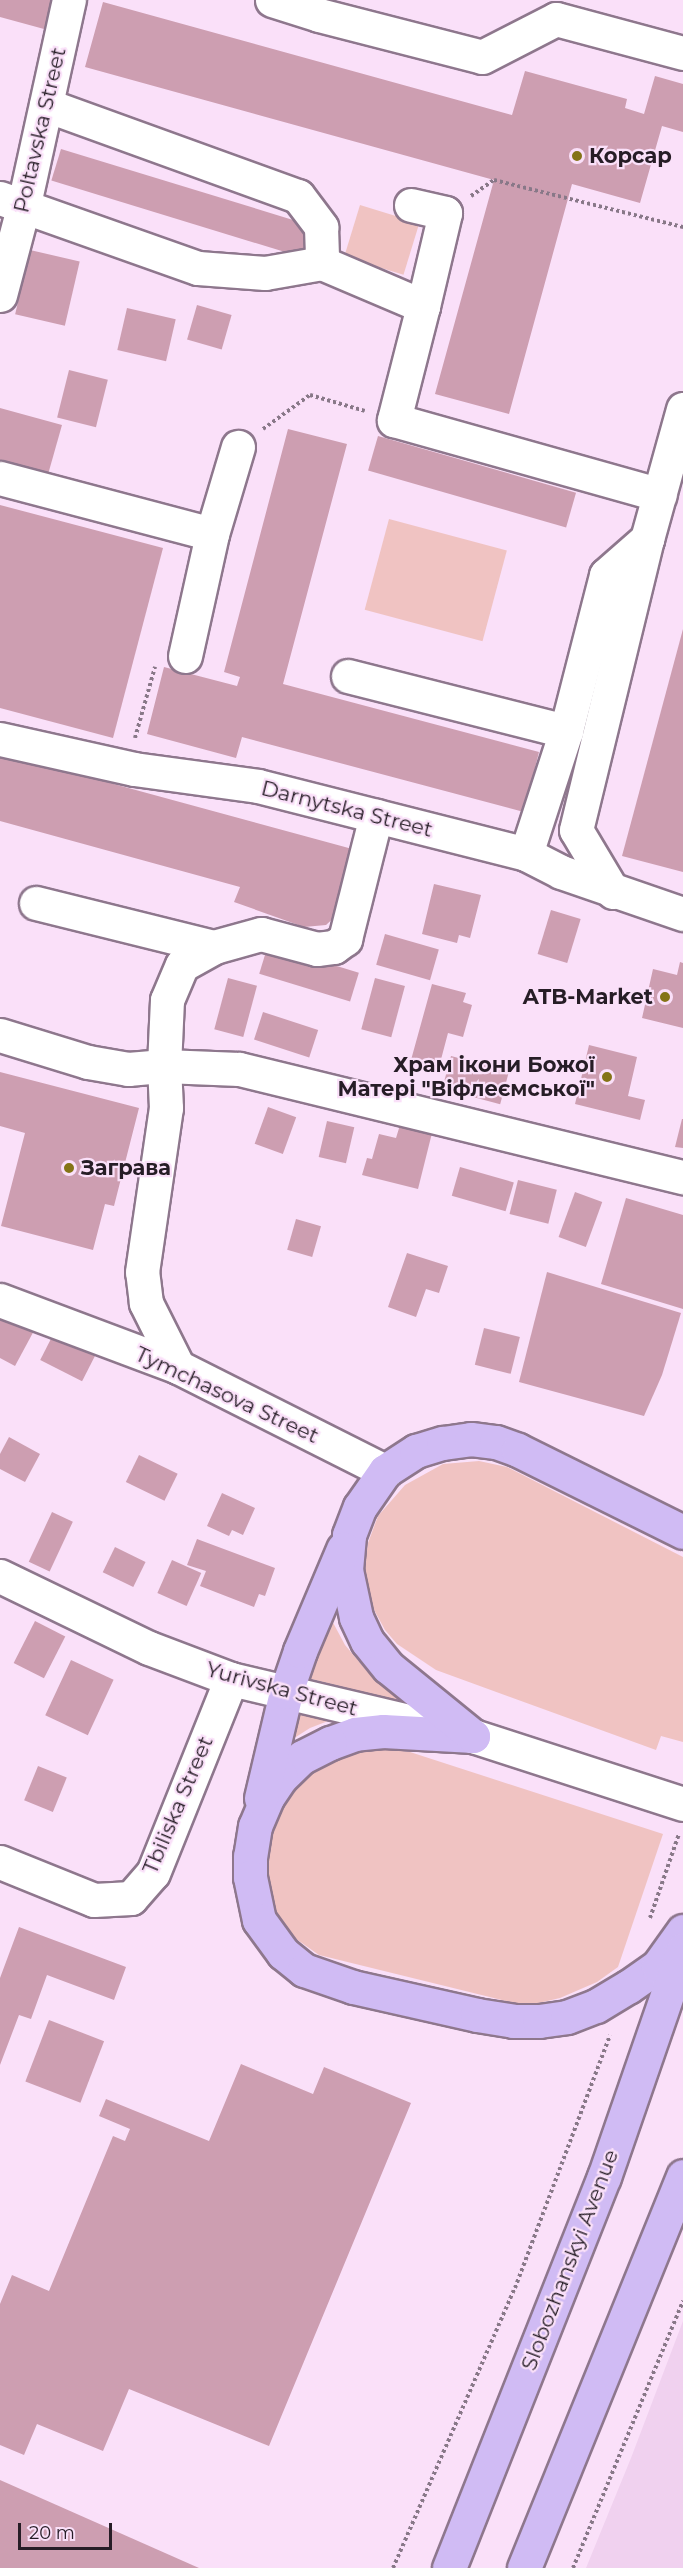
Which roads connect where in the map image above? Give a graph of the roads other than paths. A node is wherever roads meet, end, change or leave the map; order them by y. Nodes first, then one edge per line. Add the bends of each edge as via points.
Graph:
1 (69, 0) edge
2 (272, 0) edge
3 (321, 8) edge
4 (683, 52) edge
5 (46, 105) junction
6 (12, 201) edge
7 (411, 205) dead end
8 (322, 263) junction
9 (0, 295) edge
10 (423, 306) junction
11 (683, 409) edge
12 (238, 447) road end
13 (0, 478) edge
14 (660, 495) junction
15 (212, 534) junction
16 (647, 539) junction
17 (185, 656) road end
18 (348, 676) dead end
19 (566, 731) junction
20 (0, 739) edge
21 (376, 816) junction
22 (526, 854) junction
23 (613, 892) junction
24 (36, 903) dead end
25 (683, 914) edge
26 (214, 947) junction
27 (0, 1035) edge
28 (164, 1066) junction
29 (683, 1177) edge
30 (0, 1300) edge
31 (177, 1367) junction
32 (385, 1471) junction
33 (683, 1532) edge
34 (349, 1535) junction
35 (0, 1576) edge
36 (231, 1679) junction
37 (286, 1692) junction
38 (472, 1736) junction
39 (681, 1818) edge
40 (255, 1826) junction
41 (0, 1862) edge
42 (683, 1932) edge
43 (683, 1949) edge
44 (683, 2176) edge
45 (449, 2568) edge
46 (524, 2568) edge

1 - 5 street, Poltavska Street
2 - 3 street
3 - 4 street via 482,57 556,19
5 - 6 street, Poltavska Street
5 - 8 street via 298,196 321,227
6 - 8 street via 198,268 265,273
6 - 9 street, Poltavska Street
7 - 10 street via 445,213
8 - 10 street
10 - 14 street via 394,420
11 - 14 street
12 - 15 street
13 - 15 street
14 - 16 street
15 - 17 street
16 - 19 street via 606,575
16 - 23 street via 576,830
18 - 19 street
19 - 22 street
20 - 21 street, Darnytska Street via 126,768 258,786
21 - 22 street, Darnytska Street
21 - 26 street via 345,939 334,947 317,949 261,934
22 - 23 street, Darnytska Street
23 - 25 street, Darnytska Street
24 - 26 street
26 - 28 street via 182,965 166,1000
27 - 28 street via 88,1062 128,1069
28 - 29 street via 239,1070
28 - 31 street via 166,1108 142,1272 146,1303
30 - 31 street, Tymchasova Street
31 - 32 street, Tymchasova Street
32 - 33 main road via 416,1451 443,1443 471,1439 496,1442
32 - 34 main road via 360,1507
34 - 37 main road
34 - 38 main road via 346,1570 350,1596 367,1641 388,1667
35 - 36 street, Yurivska Street via 149,1648
36 - 37 street, Yurivska Street
36 - 41 street, Tbiliska Street via 153,1873 131,1898 94,1900
37 - 38 street, Yurivska Street
37 - 40 main road
38 - 39 street, Yurivska Street
38 - 40 main road via 383,1731 356,1734 330,1743 302,1757 281,1777
40 - 42 main road via 250,1877 259,1920 284,1953 304,1970 325,1979 477,2015 539,2021 596,2006 628,1987 658,1966
43 - 45 main road, Slobozhanskyi Avenue via 604,2177
44 - 46 main road

